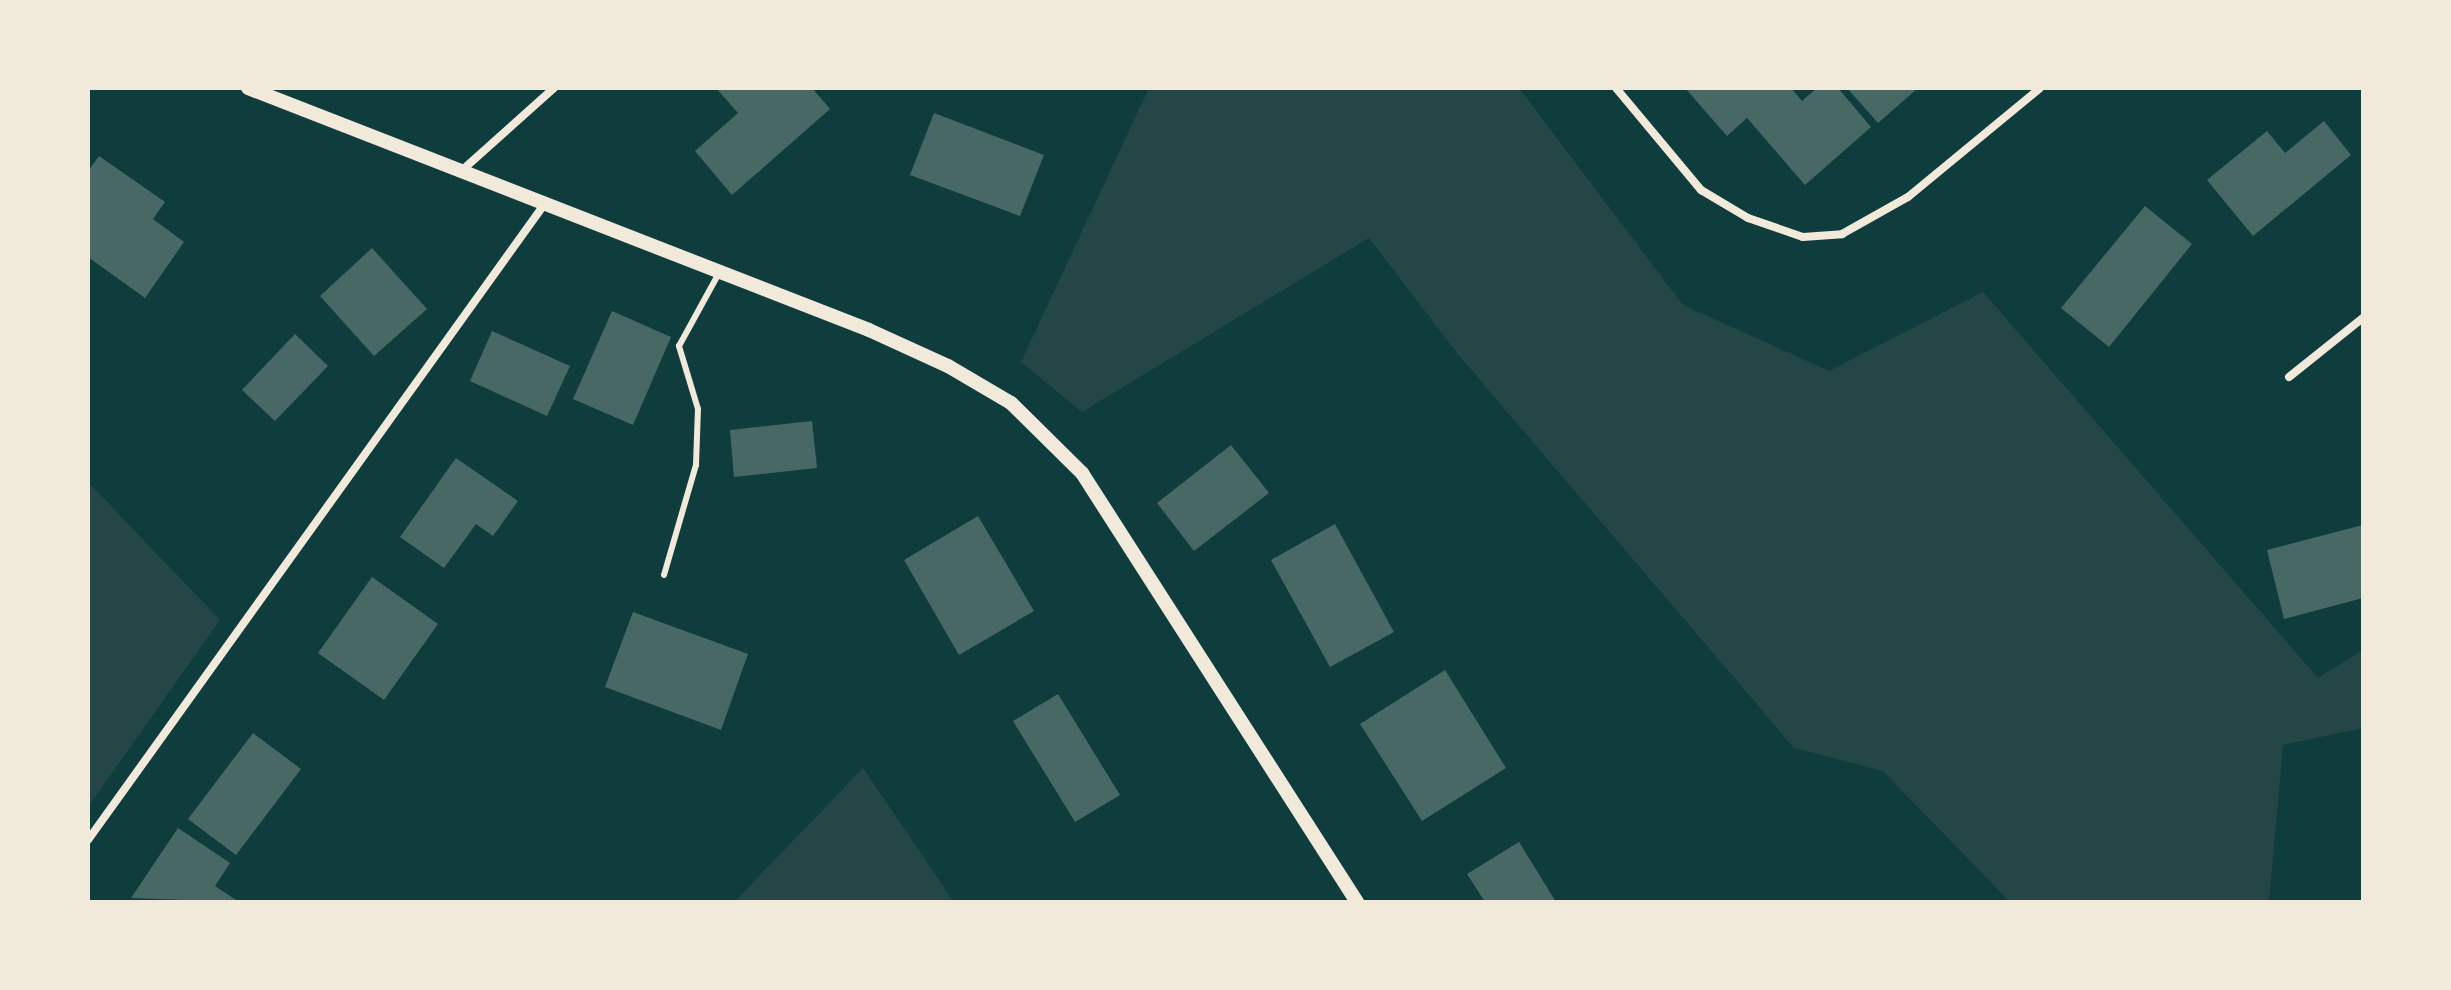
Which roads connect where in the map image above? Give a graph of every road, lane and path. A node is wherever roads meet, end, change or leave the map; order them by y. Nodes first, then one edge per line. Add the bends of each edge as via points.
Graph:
1 (248, 88) edge
2 (554, 88) edge
3 (1616, 88) edge
4 (2040, 88) edge
5 (458, 173) junction
6 (543, 206) junction
7 (719, 273) junction
8 (2363, 318) edge
9 (2289, 377) dead end
10 (664, 575) dead end
11 (88, 840) edge
12 (1357, 902) edge

1 - 5 street
2 - 5 street
3 - 4 street via 1701,190 1748,218 1803,237 1842,234 1908,197
5 - 6 street
6 - 7 street
6 - 11 street
7 - 10 lane via 679,346 698,409 696,465
7 - 12 street via 948,366 1011,403 1045,431 1082,473
8 - 9 street

